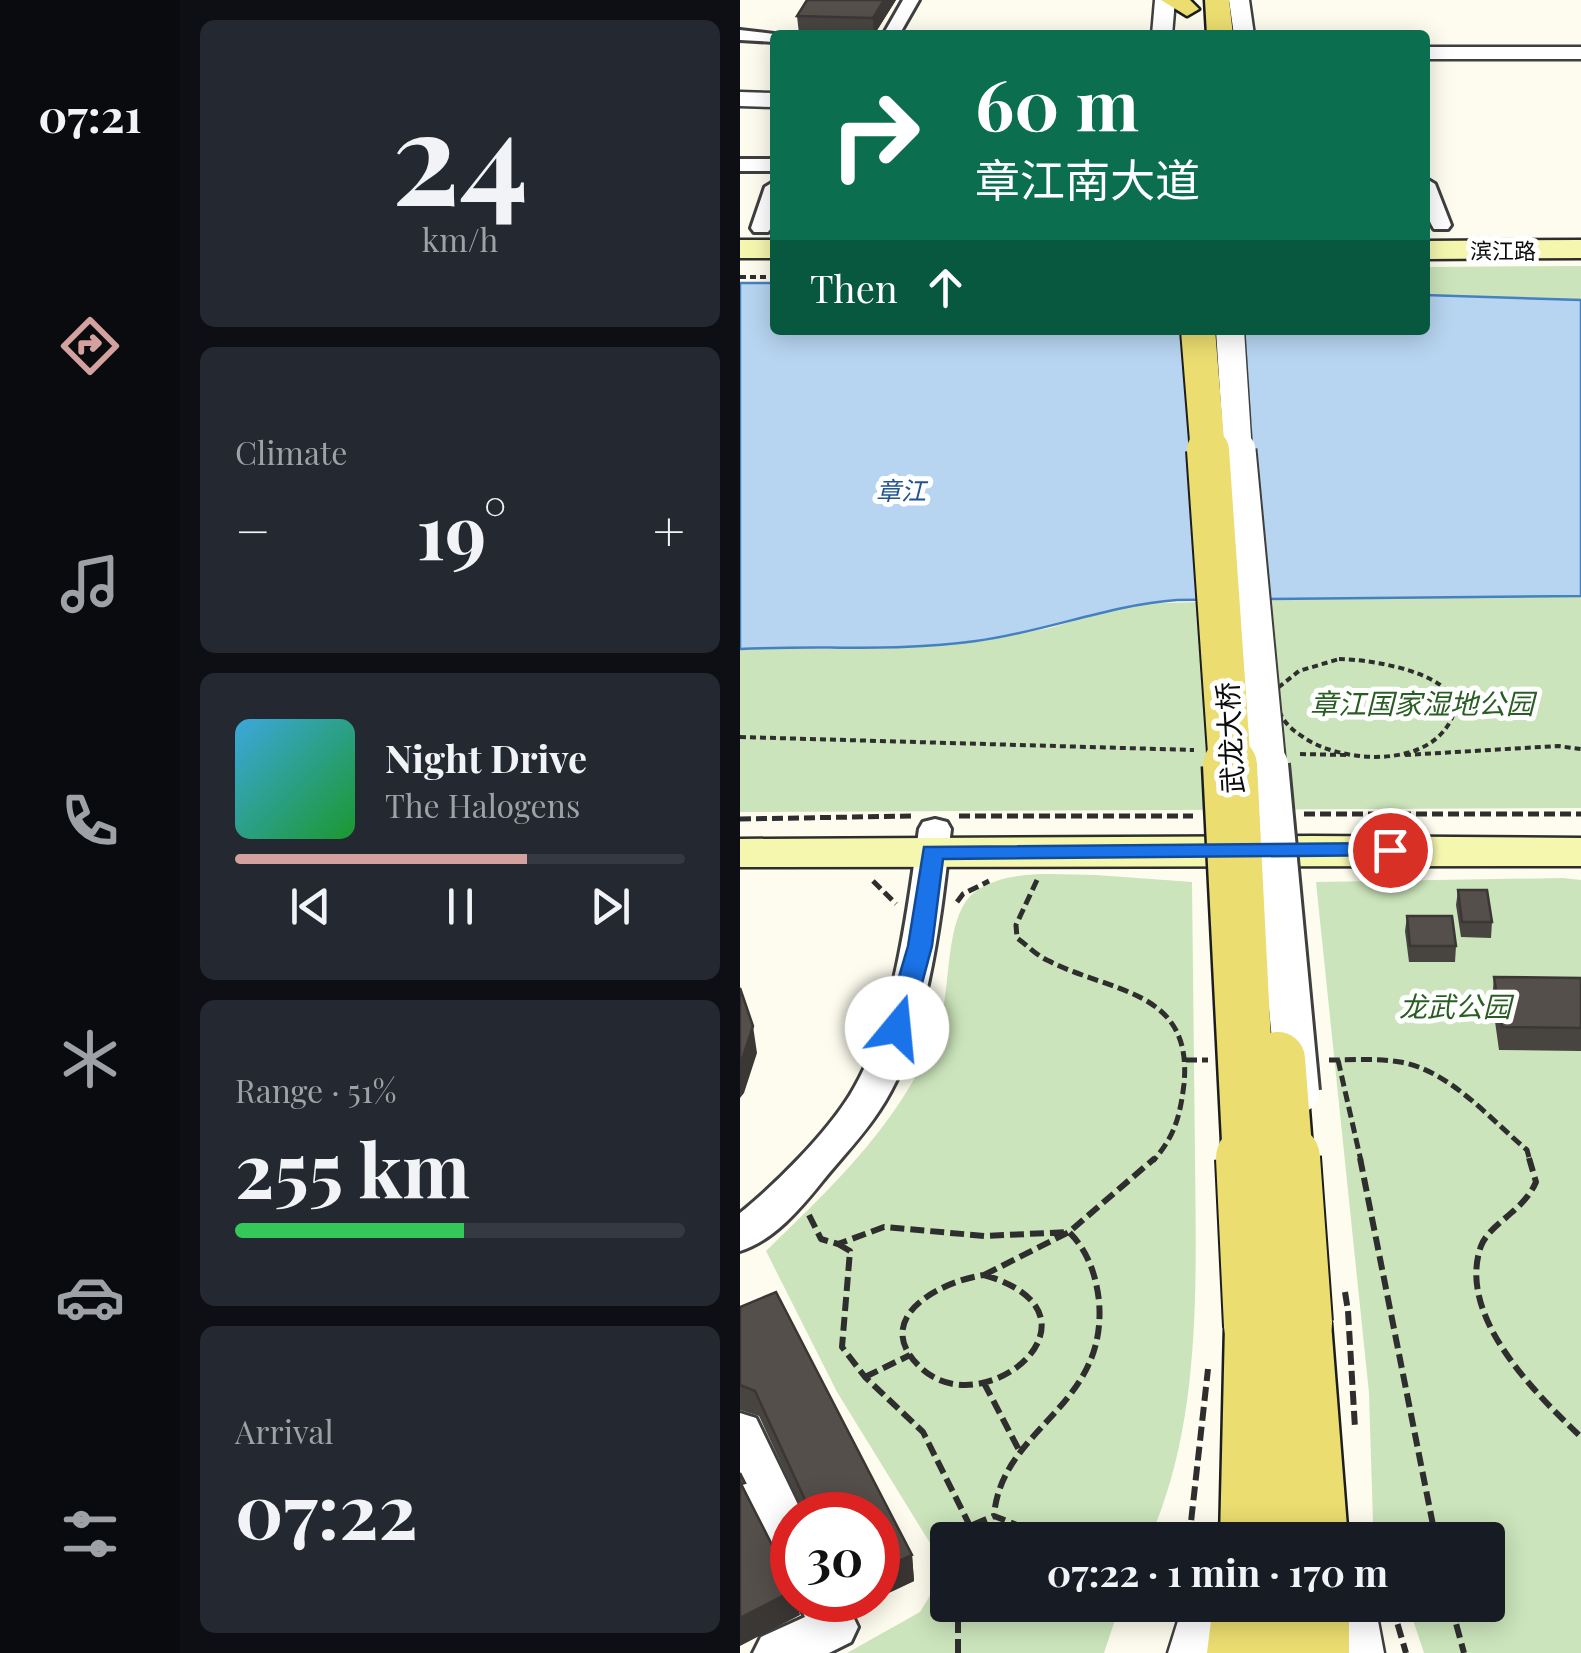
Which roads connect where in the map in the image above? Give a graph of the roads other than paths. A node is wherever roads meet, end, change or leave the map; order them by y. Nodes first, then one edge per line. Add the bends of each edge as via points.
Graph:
1 (911, 0) edge
2 (1180, 9) edge
3 (894, 30) edge
4 (1165, 30) edge
5 (740, 35) edge
6 (770, 36) edge
7 (1430, 53) edge
8 (1581, 53) edge
9 (740, 99) edge
10 (770, 100) edge
11 (740, 164) edge
12 (770, 165) edge
13 (1430, 196) edge
14 (770, 204) edge
15 (1441, 224) dead end
16 (758, 247) edge
17 (1581, 252) edge
18 (1430, 253) edge
19 (1188, 335) edge
20 (1198, 335) edge
21 (1217, 335) edge
22 (1230, 335) edge
23 (935, 828) junction
24 (1581, 830) edge
25 (1303, 831) junction
26 (740, 832) edge
27 (1581, 852) edge
28 (740, 853) edge
29 (740, 1236) edge
30 (1279, 1327) junction
31 (740, 1431) edge
32 (770, 1494) edge
33 (1234, 1522) edge
34 (1258, 1522) edge
35 (1332, 1522) edge
36 (832, 1622) edge
37 (1208, 1622) edge
38 (1249, 1622) edge
39 (1312, 1622) edge
40 (1348, 1622) edge
41 (778, 1653) edge
42 (1198, 1653) edge
43 (1246, 1653) edge
44 (1311, 1653) edge
45 (1354, 1653) edge

1 - 3 street
2 - 4 street
5 - 6 street
7 - 8 street
9 - 10 street
11 - 12 street
13 - 15 street
14 - 16 street
17 - 18 main road, 滨江路
19 - 30 street via 1222,943
20 - 30 main road, 武龙大桥, bridge
21 - 30 main road, 武龙大桥, bridge via 1251,680
22 - 30 street, bridge
23 - 25 main road
23 - 26 main road
23 - 28 main road
23 - 29 street via 920,946 888,1053 864,1104 787,1198
24 - 25 main road
25 - 27 main road
30 - 33 street
30 - 34 main road
30 - 35 main road
31 - 32 street
36 - 41 street via 834,1627
37 - 42 street
38 - 43 main road
39 - 44 main road
40 - 45 street

